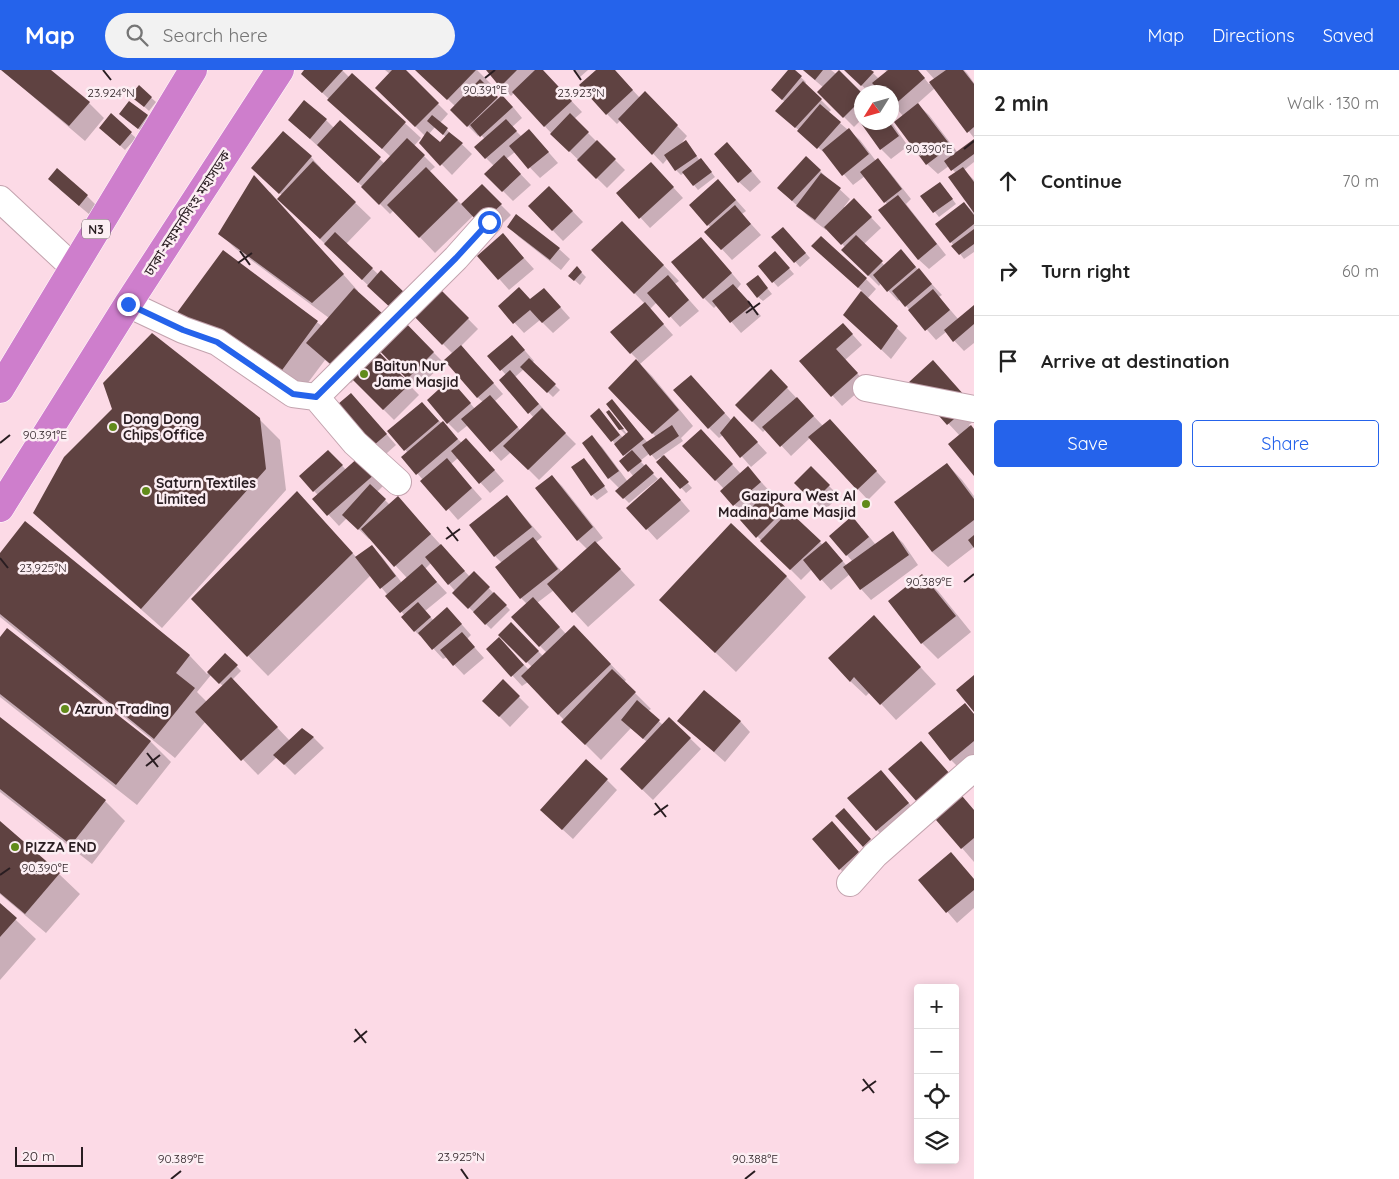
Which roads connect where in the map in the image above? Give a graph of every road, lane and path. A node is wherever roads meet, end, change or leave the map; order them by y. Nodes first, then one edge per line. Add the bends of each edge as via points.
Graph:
1 (193, 70) edge
2 (280, 70) edge
3 (0, 199) edge
4 (489, 222) dead end
5 (73, 268) junction
6 (128, 304) junction
7 (866, 388) dead end
8 (0, 389) edge
9 (316, 397) junction
10 (974, 409) edge
11 (398, 482) dead end
12 (0, 508) edge
13 (974, 768) edge
14 (850, 883) dead end

1 - 5 highway, N3
2 - 6 highway, ঢাকা-ময়মনসিংহ মহাসড়ক
3 - 5 street
4 - 9 street
5 - 8 highway, N3
6 - 9 street via 217,342 293,394
6 - 12 highway, ঢাকা-ময়মনসিংহ মহাসড়ক
7 - 10 street
9 - 11 street via 355,443
13 - 14 street via 875,855

